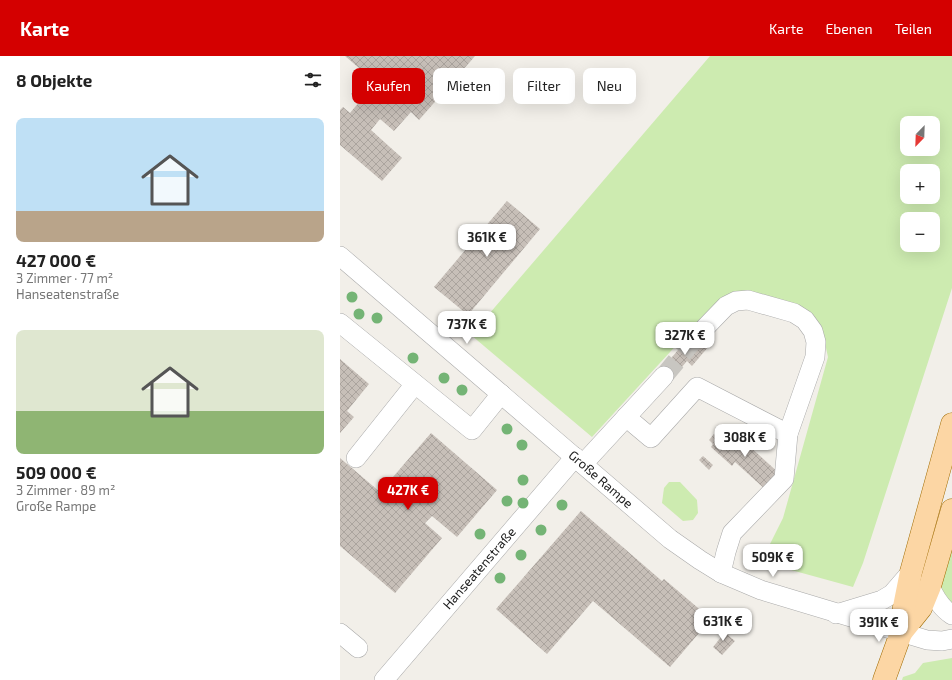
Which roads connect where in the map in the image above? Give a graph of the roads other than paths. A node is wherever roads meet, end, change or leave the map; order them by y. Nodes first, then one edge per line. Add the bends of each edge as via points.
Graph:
1 (340, 256) edge
2 (340, 323) edge
3 (697, 336) tunnel mouth
4 (664, 376) tunnel mouth
5 (415, 384) junction
6 (501, 394) junction
7 (626, 417) junction
8 (952, 424) edge
9 (788, 434) junction
10 (356, 458) dead end
11 (579, 460) junction
12 (952, 510) edge
13 (911, 572) junction
14 (721, 573) junction
15 (930, 586) junction
16 (836, 614) junction
17 (952, 615) edge
18 (901, 633) junction
19 (340, 634) edge
20 (952, 639) edge
21 (358, 648) dead end
22 (384, 680) edge
23 (884, 680) edge

1 - 6 street, Große Rampe
2 - 5 street
3 - 9 street via 726,306 736,301 748,300 794,313 805,320 813,331 816,342 815,357
4 - 7 street, Hanseatenstraße
5 - 6 street via 472,430
5 - 10 street
6 - 11 street, Große Rampe
7 - 9 street via 651,438 697,387
7 - 11 street, Hanseatenstraße
8 - 13 main road
9 - 14 street via 784,479 732,533
11 - 14 street, Große Rampe via 670,539
11 - 22 street, Hanseatenstraße
12 - 15 main road
13 - 16 street via 892,594 882,600
13 - 18 main road
14 - 16 street, Große Rampe via 761,590
15 - 17 street via 942,607
15 - 18 main road via 921,608
16 - 18 street, Große Rampe
18 - 20 street, Große Rampe via 927,640
18 - 23 main road
19 - 21 street

